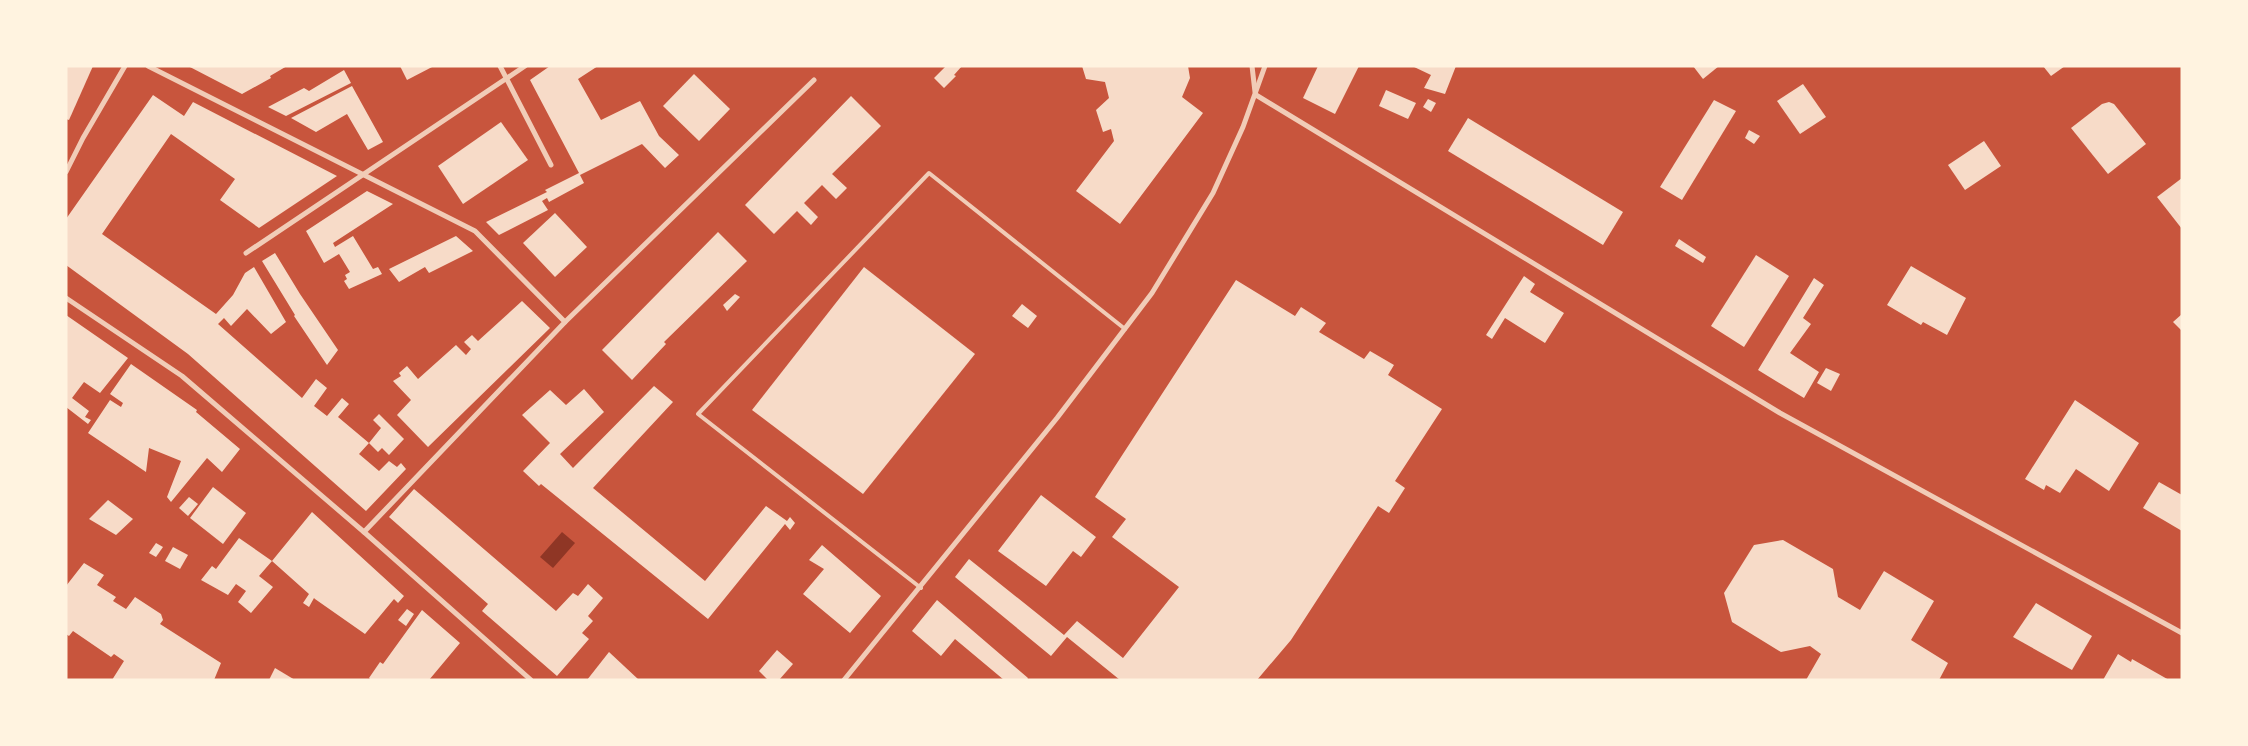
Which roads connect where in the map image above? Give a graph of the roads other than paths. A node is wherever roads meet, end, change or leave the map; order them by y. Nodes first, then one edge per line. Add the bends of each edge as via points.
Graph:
1 (125, 66) edge
2 (148, 66) edge
3 (500, 66) edge
4 (525, 66) edge
5 (1252, 66) edge
6 (1265, 66) edge
7 (507, 79) junction
8 (814, 80) dead end
9 (1256, 96) junction
10 (551, 165) dead end
11 (66, 172) edge
12 (363, 174) junction
13 (246, 253) dead end
14 (66, 298) edge
15 (566, 322) junction
16 (1125, 329) junction
17 (364, 532) junction
18 (921, 588) junction
19 (2182, 634) edge
20 (531, 680) edge
21 (844, 680) edge

1 - 11 street
2 - 12 street
3 - 7 street
4 - 7 street
5 - 9 street
6 - 9 street
7 - 10 street
7 - 12 street
8 - 15 street
9 - 16 street via 1213,193 1152,293
9 - 19 street via 1780,413
12 - 13 street
12 - 15 street via 475,231
14 - 17 street via 182,376
15 - 17 street
16 - 18 street
16 - 18 lane via 929,173 698,414
17 - 20 street
18 - 21 street

